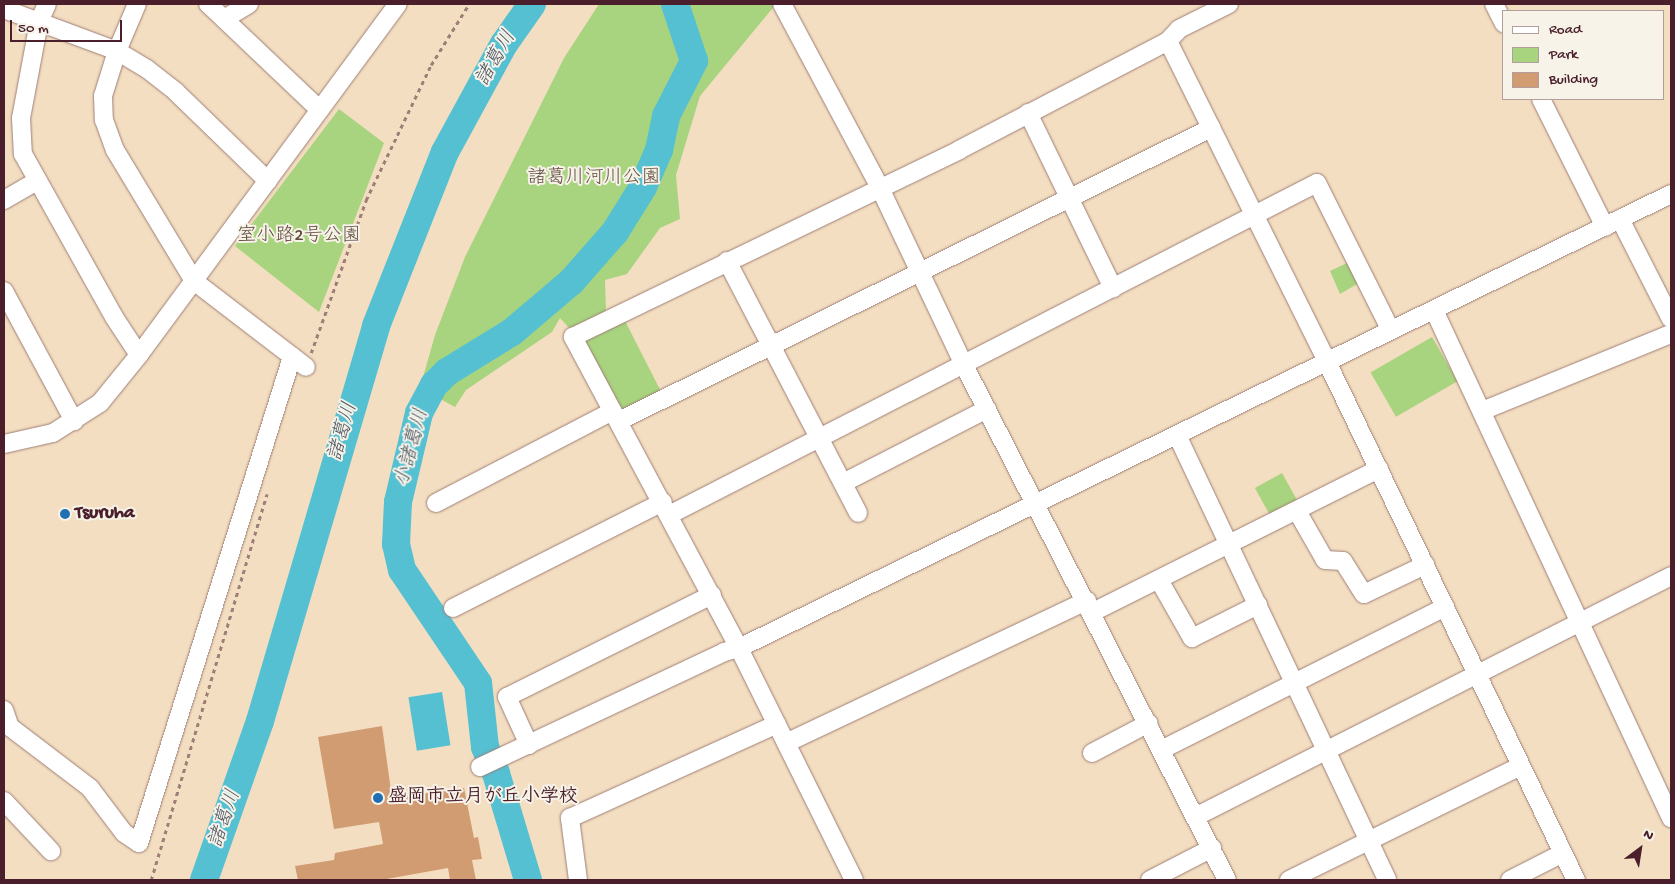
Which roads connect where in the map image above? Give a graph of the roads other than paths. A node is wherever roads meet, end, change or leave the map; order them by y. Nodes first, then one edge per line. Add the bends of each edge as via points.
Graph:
1 (47, 4) edge
2 (137, 4) edge
3 (208, 4) edge
4 (249, 4) edge
5 (398, 4) edge
6 (782, 4) edge
7 (1494, 4) edge
8 (1218, 6) edge
9 (4, 9) edge
10 (224, 19) junction
11 (1502, 20) edge
12 (39, 22) junction
13 (1168, 41) junction
14 (117, 51) junction
15 (1542, 100) edge
16 (320, 110) junction
17 (1028, 113) junction
18 (1211, 128) junction
19 (37, 181) junction
20 (268, 181) junction
21 (879, 186) junction
22 (1671, 194) edge
23 (4, 200) edge
24 (1068, 200) junction
25 (1254, 216) junction
26 (1612, 223) junction
27 (728, 261) junction
28 (921, 274) junction
29 (194, 281) junction
30 (1113, 288) junction
31 (4, 291) edge
32 (1434, 310) junction
33 (1671, 319) edge
34 (1391, 331) junction
35 (1671, 334) edge
36 (773, 346) junction
37 (139, 355) junction
38 (1327, 362) junction
39 (964, 365) junction
40 (987, 409) junction
41 (1482, 411) junction
42 (616, 416) junction
43 (74, 421) junction
44 (1177, 435) junction
45 (820, 438) junction
46 (4, 444) edge
47 (1379, 469) junction
48 (843, 483) junction
49 (436, 503) dead end
50 (1036, 503) junction
51 (666, 508) junction
52 (1297, 511) junction
53 (858, 513) dead end
54 (1229, 546) junction
55 (1425, 565) junction
56 (1671, 576) edge
57 (1158, 580) junction
58 (712, 595) junction
59 (1258, 605) junction
60 (1090, 607) junction
61 (1445, 607) junction
62 (453, 608) dead end
63 (1580, 622) junction
64 (739, 648) junction
65 (1477, 674) junction
66 (1294, 683) junction
67 (4, 710) edge
68 (1149, 722) junction
69 (777, 724) junction
70 (786, 743) junction
71 (529, 744) junction
72 (1163, 749) junction
73 (1326, 751) junction
74 (1092, 752) dead end
75 (488, 764) dead end
76 (1521, 766) junction
77 (4, 800) edge
78 (1197, 816) junction
79 (1671, 818) edge
80 (1368, 840) junction
81 (1212, 848) junction
82 (51, 850) dead end
83 (1563, 853) junction
84 (578, 880) edge
85 (854, 880) edge
86 (1150, 880) edge
87 (1227, 880) edge
88 (1289, 880) edge
89 (1387, 880) edge
90 (1510, 880) edge
91 (1576, 880) edge

1 - 12 street
2 - 14 street
3 - 10 street
4 - 10 street
5 - 16 street
6 - 21 street
7 - 11 street
8 - 13 street via 1179,28
9 - 12 street
10 - 16 street
12 - 14 street
12 - 19 street via 21,118 24,154
13 - 17 street
13 - 18 street
14 - 20 street via 176,92
14 - 29 street via 103,96 104,120 115,150
15 - 26 street
16 - 20 street
17 - 21 street
17 - 24 street
18 - 24 street
18 - 25 street
19 - 23 street
19 - 37 street
20 - 29 street
21 - 27 street
21 - 28 street
22 - 26 street
24 - 28 street
24 - 30 street
25 - 30 street
25 - 34 street via 1317,183
25 - 38 street
26 - 32 street
26 - 33 street
27 - 36 street
27 - 42 street via 574,337
28 - 36 street
28 - 39 street
29 - 37 street
29 - 67 street via 299,362 139,843 124,833 90,788 10,726
30 - 39 street
31 - 43 street
32 - 34 street
32 - 41 street
34 - 38 street
35 - 41 street
36 - 42 street
36 - 45 street
37 - 43 street via 100,403
38 - 44 street
38 - 47 street
39 - 40 street
39 - 45 street
40 - 48 street
40 - 50 street
41 - 63 street
42 - 49 street
42 - 51 street
43 - 46 street via 54,433
44 - 50 street
44 - 54 street
45 - 48 street
45 - 51 street
47 - 52 street
47 - 55 street
48 - 53 street
50 - 60 street
50 - 64 street
51 - 58 street
51 - 62 street
52 - 54 street
52 - 55 street via 1325,560 1343,562 1364,594
54 - 57 street
54 - 59 street
55 - 61 street
56 - 63 street
57 - 59 street via 1192,638
57 - 60 street
58 - 64 street
58 - 71 street via 507,697
59 - 66 street
60 - 68 street
60 - 70 street
61 - 65 street
61 - 66 street
63 - 65 street
63 - 79 street
64 - 69 street
64 - 71 street via 724,652
65 - 73 street
65 - 76 street
66 - 72 street
66 - 73 street
68 - 72 street
68 - 74 street
69 - 70 street
69 - 84 street via 570,818
70 - 85 street
71 - 75 street
72 - 78 street
73 - 78 street
73 - 80 street
76 - 80 street
76 - 83 street
77 - 82 street
78 - 81 street
80 - 88 street
80 - 89 street
81 - 86 street
81 - 87 street
83 - 90 street
83 - 91 street

